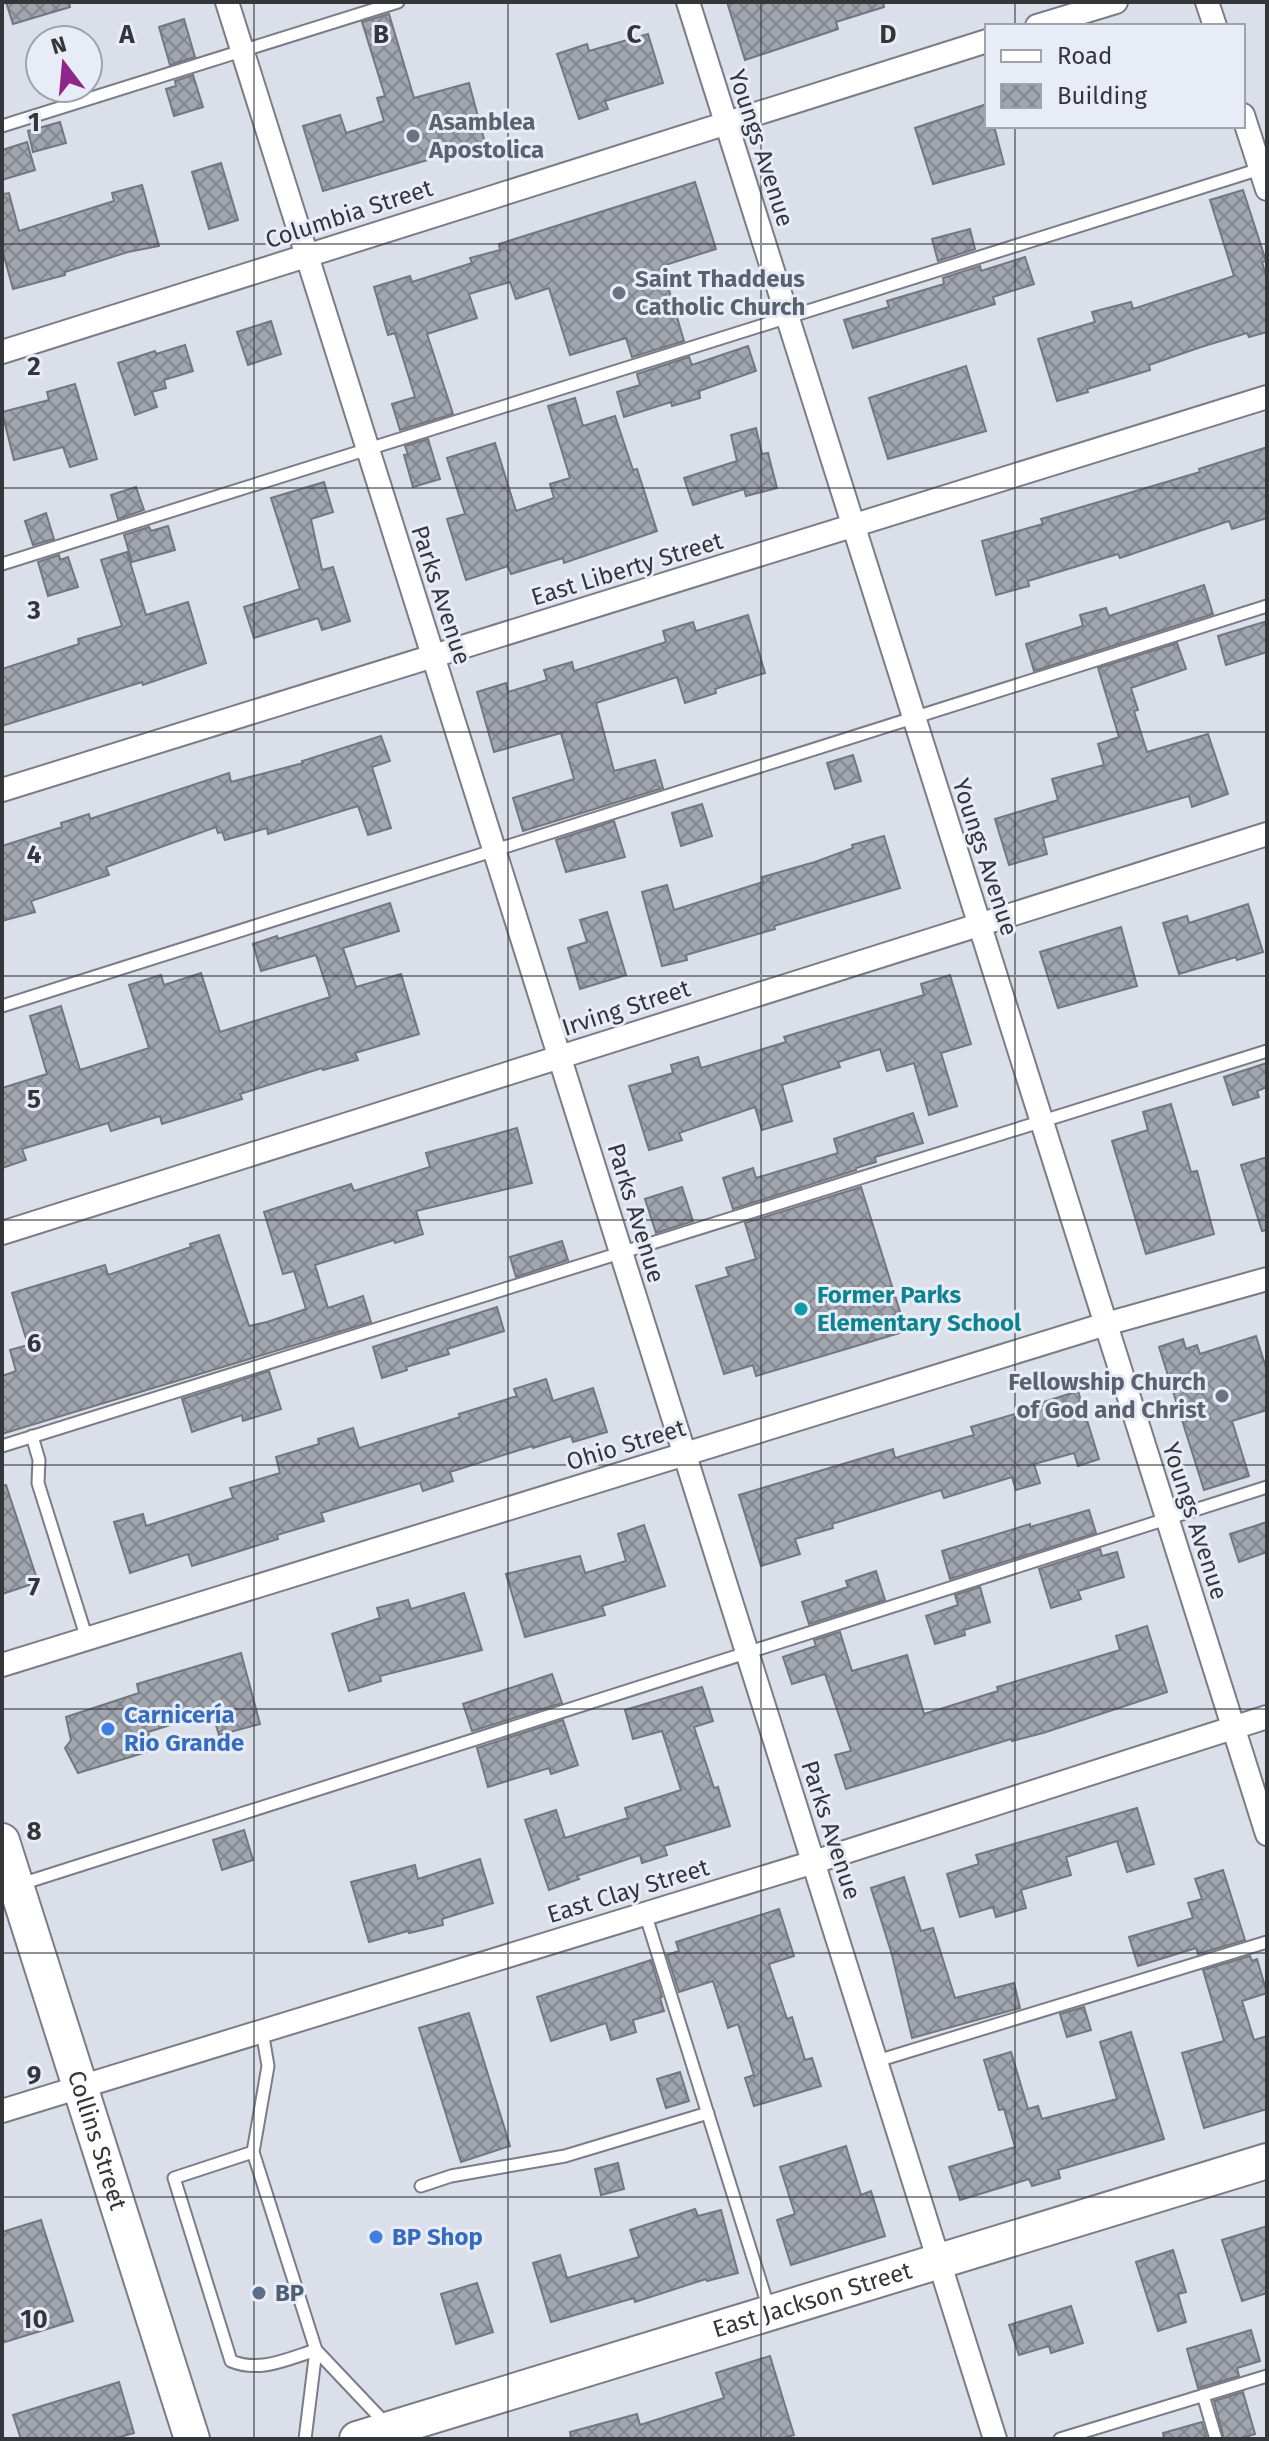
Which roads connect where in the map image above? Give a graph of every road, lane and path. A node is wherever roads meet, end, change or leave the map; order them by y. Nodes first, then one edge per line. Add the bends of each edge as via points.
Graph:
1 (227, 2) edge
2 (398, 2) edge
3 (688, 2) edge
4 (1116, 2) edge
5 (1207, 2) edge
6 (1044, 24) edge
7 (1214, 24) edge
8 (985, 42) edge
9 (242, 50) junction
10 (1245, 121) edge
11 (726, 122) junction
12 (2, 126) edge
13 (1264, 179) edge
14 (307, 255) junction
15 (788, 317) junction
16 (2, 352) edge
17 (1267, 397) edge
18 (368, 449) junction
19 (853, 526) junction
20 (2, 564) edge
21 (1267, 606) edge
22 (433, 656) junction
23 (913, 716) junction
24 (2, 790) edge
25 (1267, 834) edge
26 (495, 851) junction
27 (979, 923) junction
28 (2, 1006) edge
29 (1267, 1051) edge
30 (560, 1056) junction
31 (1041, 1121) junction
32 (2, 1233) edge
33 (622, 1253) junction
34 (1267, 1279) edge
35 (1106, 1324) junction
36 (32, 1436) junction
37 (2, 1446) edge
38 (685, 1454) junction
39 (1267, 1487) edge
40 (1167, 1519) junction
41 (87, 1639) junction
42 (748, 1654) junction
43 (2, 1665) edge
44 (1267, 1717) edge
45 (1233, 1728) junction
46 (1267, 1834) edge
47 (2, 1841) edge
48 (814, 1862) junction
49 (9, 1888) edge
50 (645, 1913) junction
51 (1267, 1942) edge
52 (262, 2031) junction
53 (877, 2061) junction
54 (80, 2087) junction
55 (2, 2111) edge
56 (708, 2113) junction
57 (253, 2152) junction
58 (1267, 2161) edge
59 (421, 2186) dead end
60 (940, 2261) junction
61 (771, 2313) junction
62 (316, 2350) junction
63 (1267, 2376) edge
64 (1203, 2395) junction
65 (391, 2429) junction
66 (192, 2439) edge
67 (305, 2439) edge
68 (357, 2439) edge
69 (995, 2439) edge
70 (1060, 2439) edge
71 (1216, 2439) edge

1 - 9 street, Parks Avenue
2 - 9 lane
3 - 11 street, Youngs Avenue
4 - 6 street
5 - 7 street
8 - 11 street, Columbia Street
9 - 12 lane
9 - 14 street, Parks Avenue
10 - 13 street
11 - 14 street, Columbia Street
11 - 15 street, Youngs Avenue
13 - 15 lane
14 - 16 street, Columbia Street
14 - 18 street, Parks Avenue
15 - 18 lane
15 - 19 street, Youngs Avenue
17 - 19 street, East Liberty Street
18 - 20 lane
18 - 22 street, Parks Avenue
19 - 22 street, East Liberty Street
19 - 23 street, Youngs Avenue
21 - 23 lane
22 - 24 street, East Liberty Street
22 - 26 street, Parks Avenue
23 - 26 lane
23 - 27 street, Youngs Avenue
25 - 27 street, Irving Street
26 - 28 lane
26 - 30 street, Parks Avenue
27 - 30 street, Irving Street
27 - 31 street, Youngs Avenue
29 - 31 lane
30 - 32 street, Irving Street
30 - 33 street, Parks Avenue
31 - 33 lane
31 - 35 street, Youngs Avenue
33 - 36 lane
33 - 38 street, Parks Avenue
34 - 35 street, Ohio Street
35 - 38 street, Ohio Street
35 - 40 street, Youngs Avenue
36 - 37 lane
36 - 41 lane via 38,1483
38 - 41 street, Ohio Street
38 - 42 street, Parks Avenue
39 - 40 lane
40 - 42 lane
40 - 45 street, Youngs Avenue
41 - 43 street, Ohio Street
42 - 48 street, Parks Avenue
42 - 49 lane
44 - 45 street, East Clay Street
45 - 46 street, Youngs Avenue
45 - 48 street, East Clay Street
47 - 49 main road, Collins Street
48 - 50 street, East Clay Street
48 - 53 street, Parks Avenue
49 - 54 main road, Collins Street
50 - 52 street, East Clay Street
50 - 56 lane
51 - 53 lane
52 - 54 street, East Clay Street
52 - 57 lane via 268,2066
53 - 60 street, Parks Avenue
54 - 55 street, East Clay Street
54 - 66 main road, Collins Street
56 - 59 lane via 565,2156
56 - 61 lane
57 - 62 lane
57 - 62 lane via 174,2178 231,2361 245,2367 267,2366
58 - 60 main road, East Jackson Street
60 - 61 main road, East Jackson Street
60 - 69 street, Parks Avenue
61 - 65 main road, East Jackson Street
62 - 65 lane
62 - 67 lane
63 - 64 lane
64 - 70 lane
64 - 71 lane
65 - 68 main road, East Jackson Street

